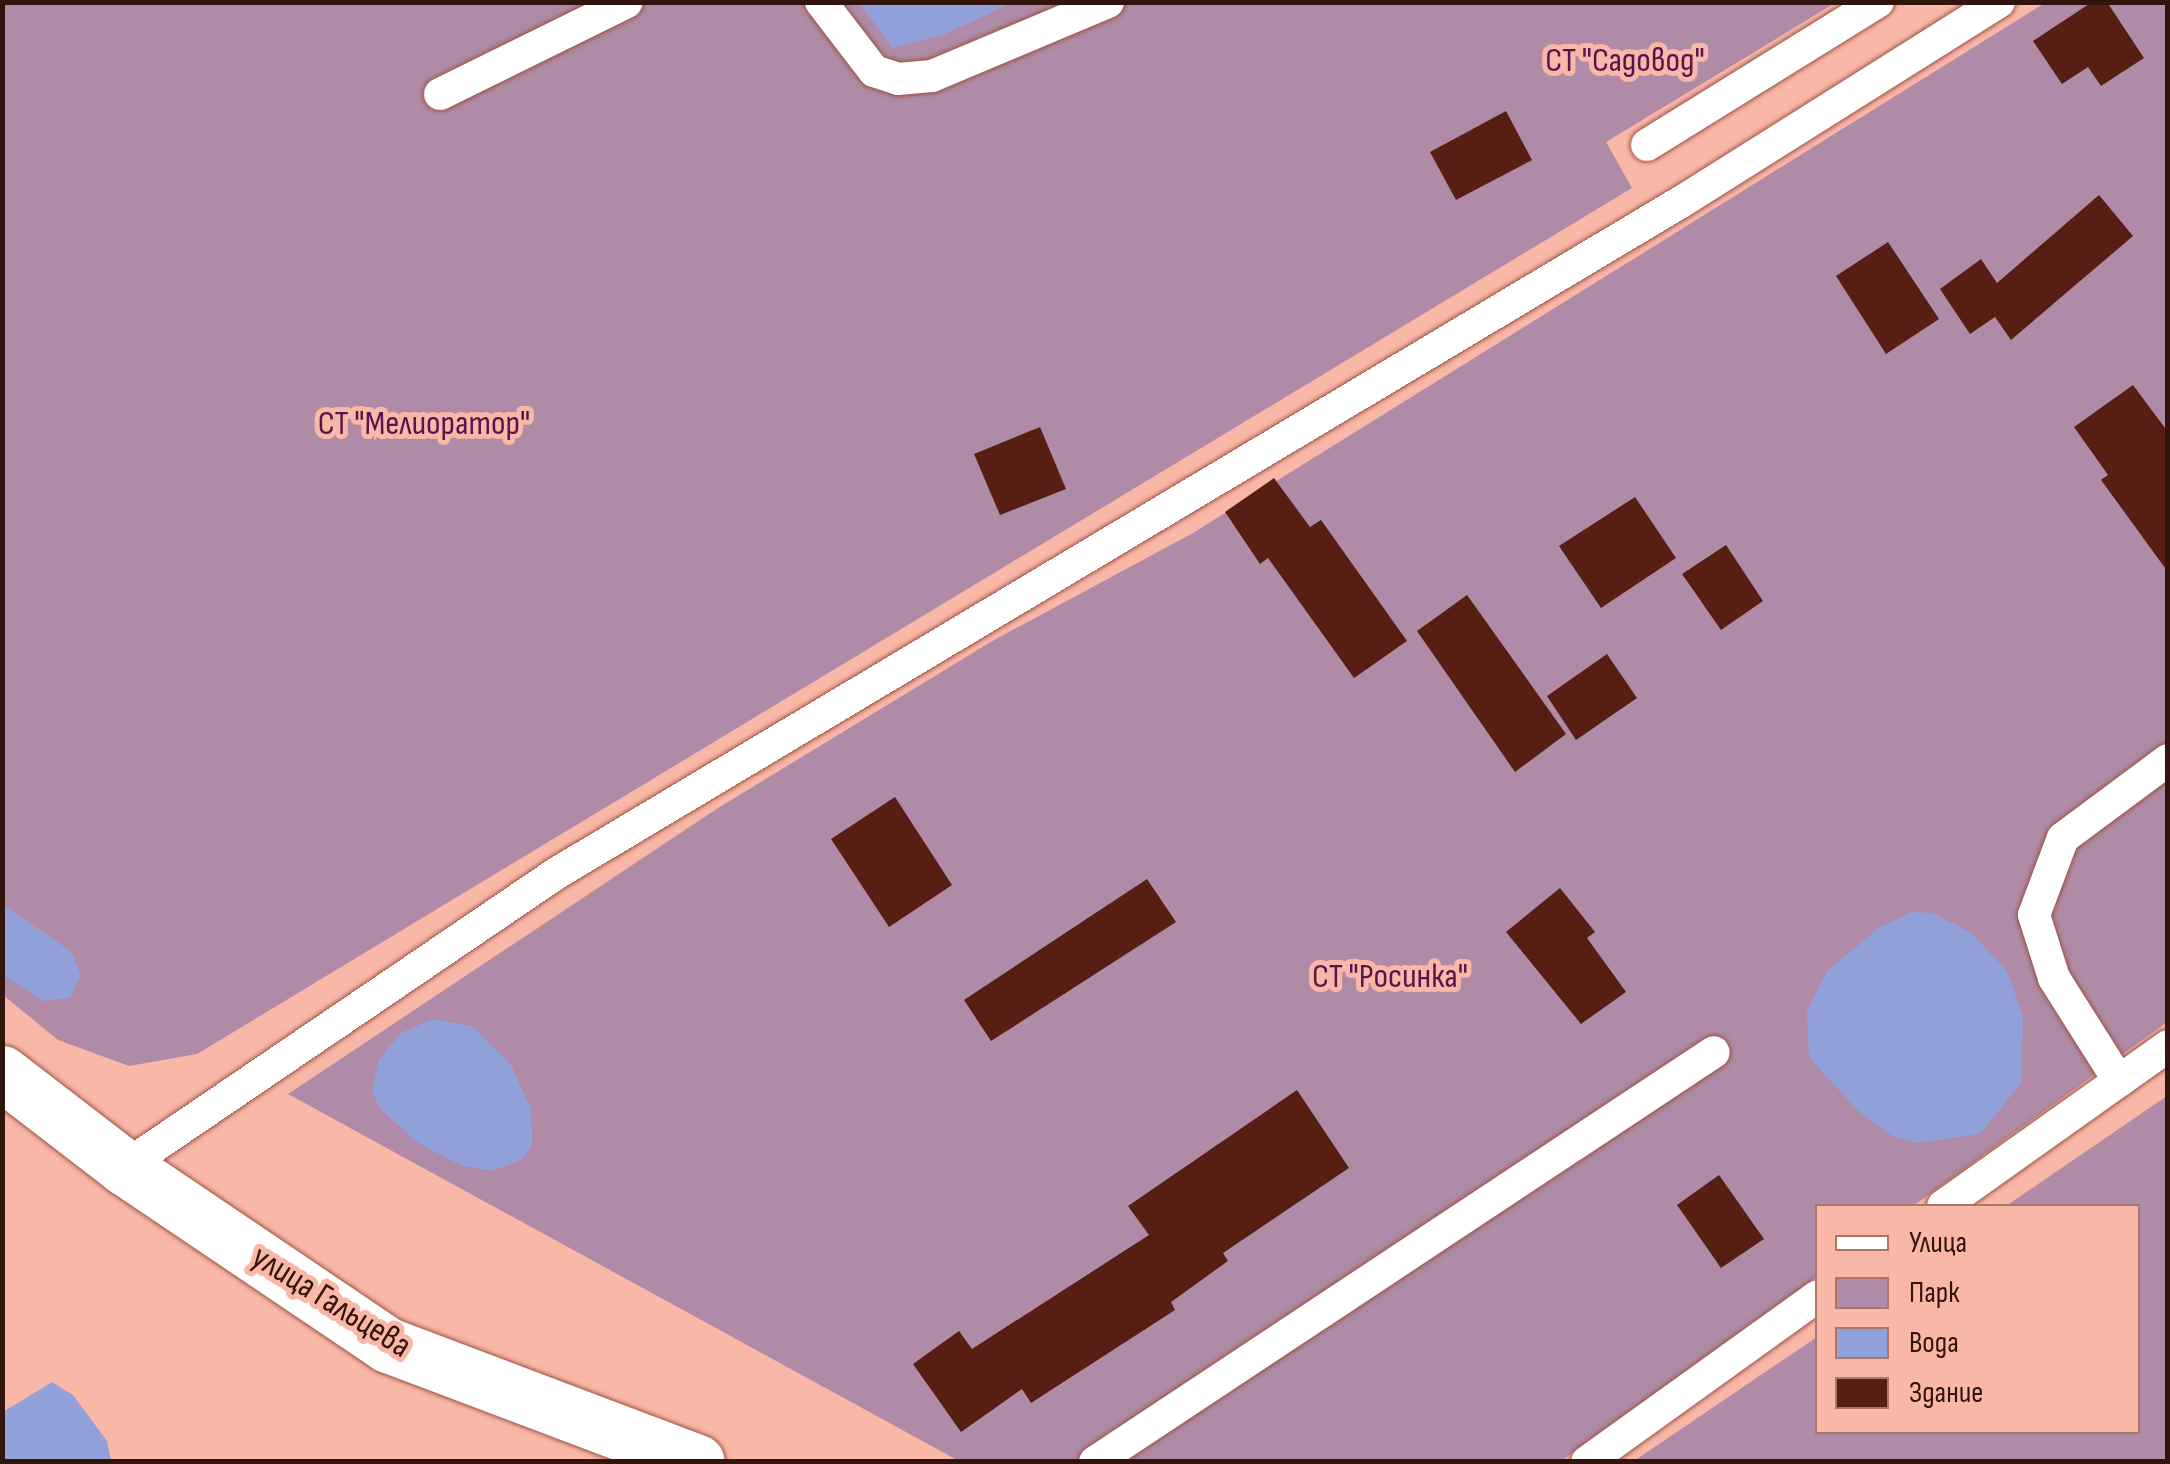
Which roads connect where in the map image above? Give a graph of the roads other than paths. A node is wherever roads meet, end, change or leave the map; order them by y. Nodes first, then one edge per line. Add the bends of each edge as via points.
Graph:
1 (627, 2) edge
2 (821, 2) edge
3 (1108, 2) edge
4 (1878, 2) edge
5 (1998, 2) edge
6 (440, 94) dead end
7 (1647, 144) dead end
8 (2168, 760) edge
9 (2168, 1046) edge
10 (1714, 1052) dead end
11 (2, 1073) edge
12 (2119, 1080) junction
13 (124, 1167) junction
14 (1946, 1204) edge
15 (1815, 1298) edge
16 (698, 1462) edge
17 (1095, 1462) edge
18 (1586, 1462) edge

1 - 6 lane
2 - 3 lane via 874,70 898,79 932,76
4 - 7 lane
5 - 13 lane via 1681,202 557,873
8 - 12 lane via 2123,787 2063,838 2034,915 2054,978
9 - 12 lane
10 - 17 lane
11 - 13 street, улица Гальцева
12 - 14 lane
13 - 16 street, улица Гальцева via 388,1345
15 - 18 lane

